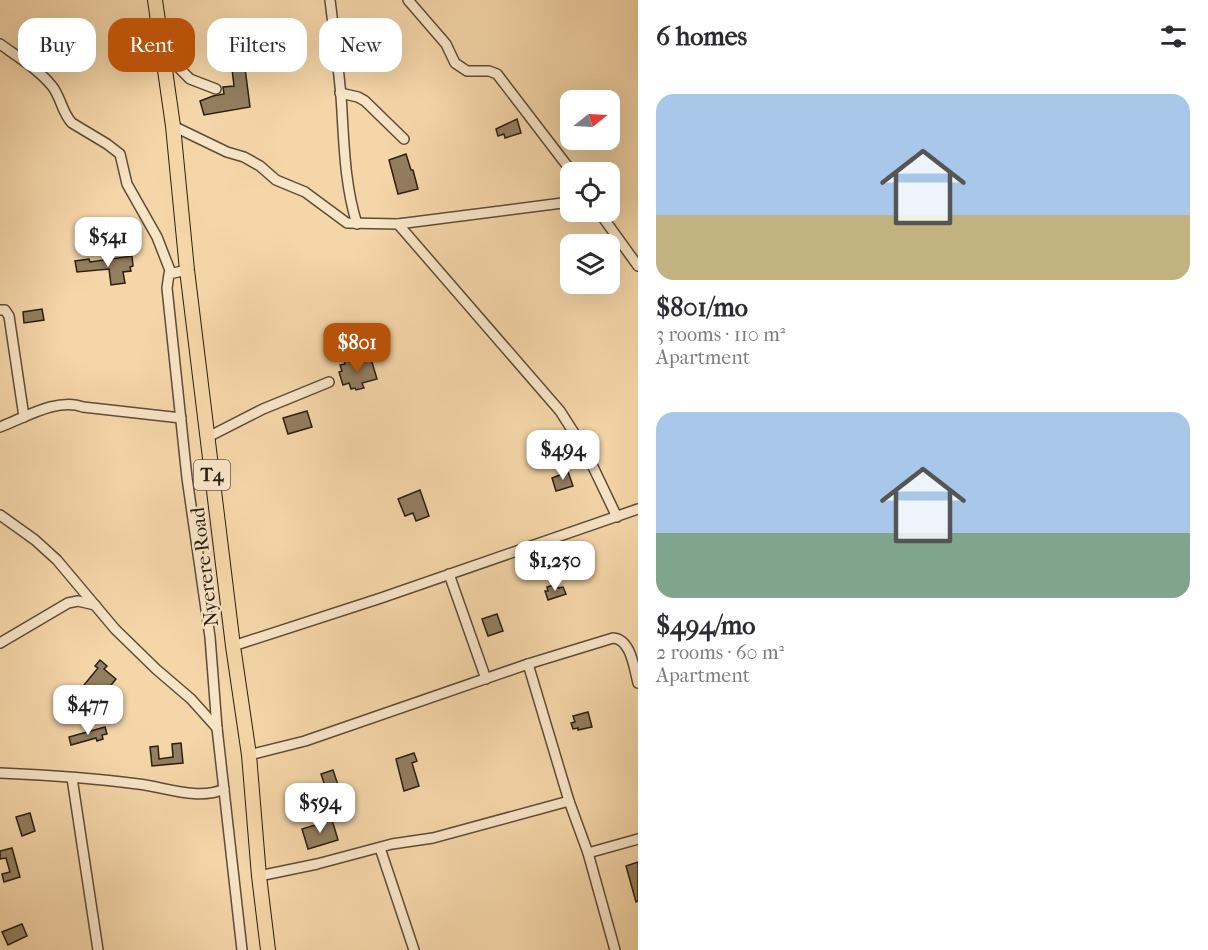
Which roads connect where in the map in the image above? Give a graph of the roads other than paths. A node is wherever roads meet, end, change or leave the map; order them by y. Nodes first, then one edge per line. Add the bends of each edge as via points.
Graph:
1 (155, 0) edge
2 (330, 0) edge
3 (408, 0) edge
4 (158, 18) edge
5 (0, 44) edge
6 (166, 72) edge
7 (183, 72) edge
8 (216, 89) dead end
9 (340, 93) junction
10 (173, 126) junction
11 (404, 139) dead end
12 (564, 162) edge
13 (560, 203) edge
14 (607, 222) edge
15 (357, 224) junction
16 (398, 224) junction
17 (638, 266) edge
18 (187, 270) junction
19 (171, 273) junction
20 (0, 310) edge
21 (329, 382) dead end
22 (24, 417) junction
23 (182, 418) junction
24 (0, 427) edge
25 (208, 437) junction
26 (638, 510) edge
27 (0, 514) edge
28 (617, 517) junction
29 (449, 574) junction
30 (95, 605) junction
31 (0, 643) edge
32 (233, 646) junction
33 (528, 664) junction
34 (486, 679) junction
35 (638, 682) edge
36 (217, 728) junction
37 (249, 755) junction
38 (0, 773) edge
39 (72, 778) junction
40 (224, 789) junction
41 (569, 801) junction
42 (638, 839) edge
43 (380, 848) junction
44 (588, 853) junction
45 (259, 876) junction
46 (98, 950) edge
47 (242, 950) edge
48 (268, 950) edge
49 (414, 950) edge
50 (615, 950) edge

1 - 4 highway, Nyerere Road / T4
2 - 9 street
3 - 12 street via 446,44 455,63 467,71 497,75
5 - 19 street via 52,86 72,123 120,154 127,184 147,216
6 - 10 highway, Nyerere Road / T4
7 - 8 street via 190,79
9 - 11 street via 365,101
9 - 15 street via 346,171
10 - 15 street via 244,157 276,180 305,192 347,222
10 - 18 highway, Nyerere Road / T4
13 - 16 street
14 - 17 street
15 - 16 street
16 - 28 street via 560,411 585,450
18 - 19 street
18 - 25 highway, Nyerere Road / T4
19 - 23 street via 168,288
20 - 22 street via 9,316
21 - 25 street
22 - 23 street via 68,403
22 - 24 street
23 - 36 street via 210,637
25 - 32 highway, Nyerere Road / T4
26 - 28 street
27 - 30 street via 57,560
28 - 29 street
29 - 32 street
29 - 34 street
30 - 31 street via 68,603
30 - 36 street
32 - 37 highway, Nyerere Road / T4
33 - 34 street
33 - 35 street via 618,638 626,645
33 - 41 street
34 - 37 street via 305,741
36 - 40 street
37 - 45 highway, Nyerere Road / T4
38 - 39 street
39 - 40 street via 193,793 210,794
39 - 46 street
40 - 47 street
41 - 43 street via 433,838
41 - 44 street
42 - 44 street
43 - 45 street
43 - 49 street
44 - 50 street
45 - 48 highway, Nyerere Road / T4

